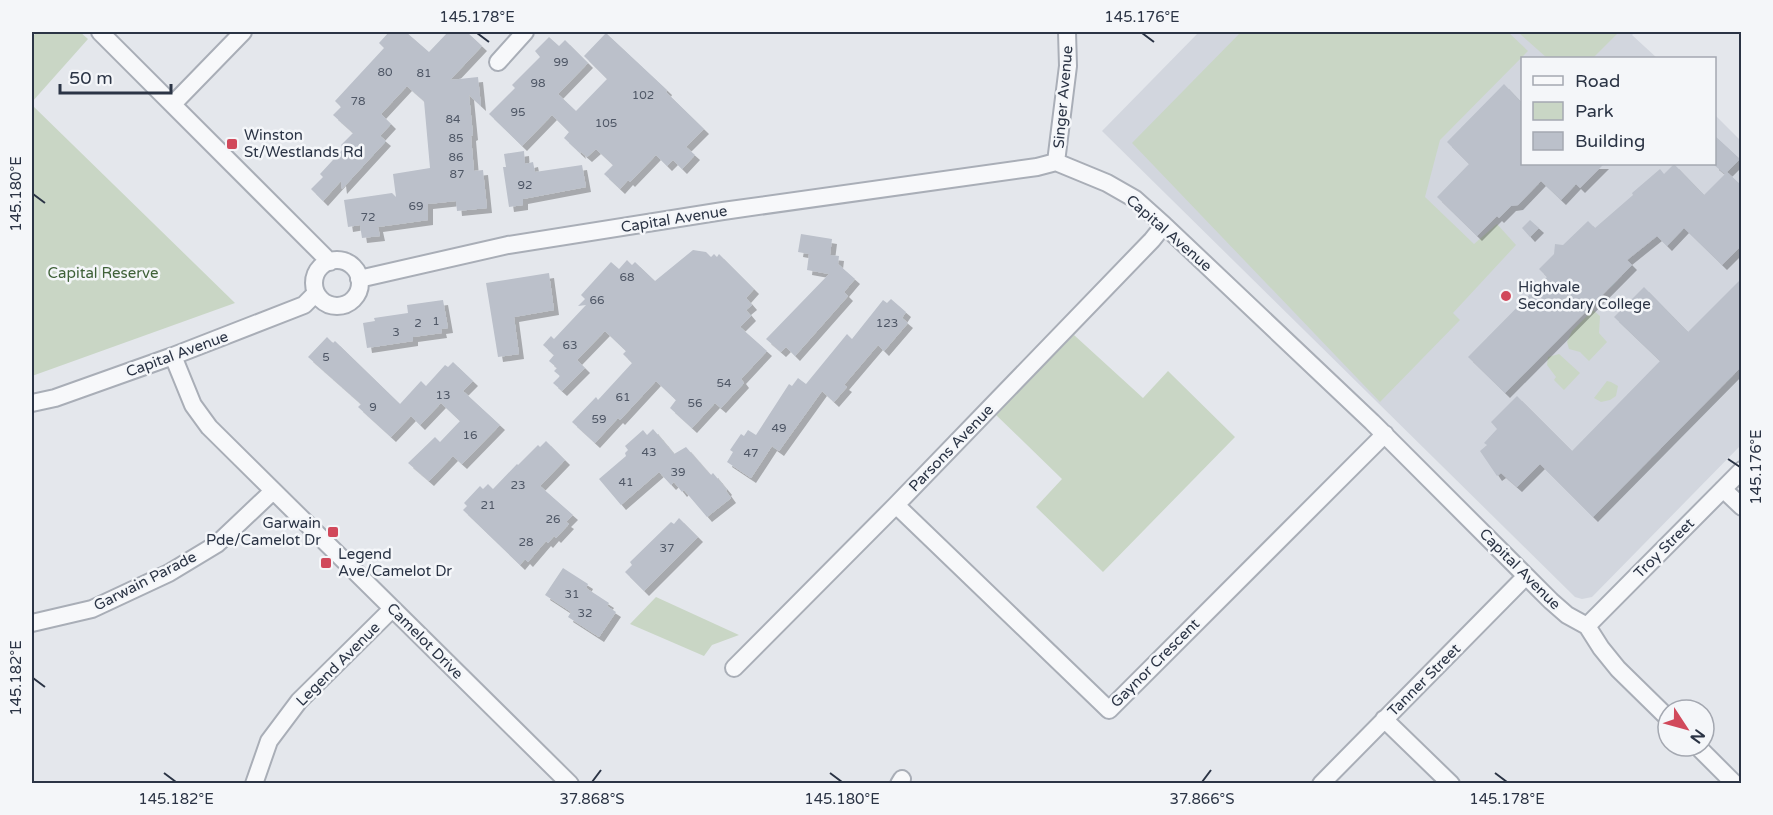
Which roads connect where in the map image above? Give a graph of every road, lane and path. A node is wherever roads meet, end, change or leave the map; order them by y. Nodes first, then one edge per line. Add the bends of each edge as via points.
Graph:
1 (100, 32) edge
2 (243, 32) edge
3 (525, 32) edge
4 (1067, 32) edge
5 (498, 62) dead end
6 (173, 104) junction
7 (1056, 162) junction
8 (1164, 225) junction
9 (330, 262) junction
10 (360, 279) junction
11 (316, 293) junction
12 (173, 356) junction
13 (32, 403) edge
14 (1385, 434) junction
15 (1742, 470) edge
16 (1723, 489) junction
17 (273, 491) junction
18 (896, 505) junction
19 (1742, 507) edge
20 (1526, 576) junction
21 (392, 609) junction
22 (32, 623) edge
23 (1587, 626) junction
24 (734, 668) dead end
25 (1656, 706) edge
26 (1384, 719) junction
27 (1709, 758) edge
28 (254, 783) edge
29 (570, 783) edge
30 (1321, 783) edge
31 (1450, 783) edge
32 (1735, 783) edge

1 - 6 street
2 - 6 street
3 - 5 street
4 - 7 street, Singer Avenue via 1068,66
6 - 9 street
7 - 8 street, Capital Avenue via 1135,199
7 - 10 street, Capital Avenue via 507,245
8 - 14 street, Capital Avenue
8 - 18 street, Parsons Avenue
9 - 10 street via 345,262
9 - 11 street via 315,277
10 - 11 street via 357,294 345,304 330,305
11 - 12 street, Capital Avenue via 304,305
12 - 13 street, Capital Avenue
12 - 17 street, Camelot Drive via 194,405 209,427
14 - 18 street, Gaynor Crescent via 1109,710
14 - 20 street, Capital Avenue
15 - 16 street, Troy Street
16 - 19 street
16 - 23 street, Troy Street
17 - 21 street, Camelot Drive
17 - 22 street, Garwain Parade via 217,544 169,573 92,609
18 - 24 street, Parsons Avenue
20 - 23 street, Capital Avenue via 1567,615
20 - 26 street, Tanner Street
21 - 28 street, Legend Avenue via 299,700 269,741
21 - 29 street, Camelot Drive
23 - 25 street, Capital Avenue via 1618,669
26 - 30 street, Tanner Street
26 - 31 street
27 - 32 street

